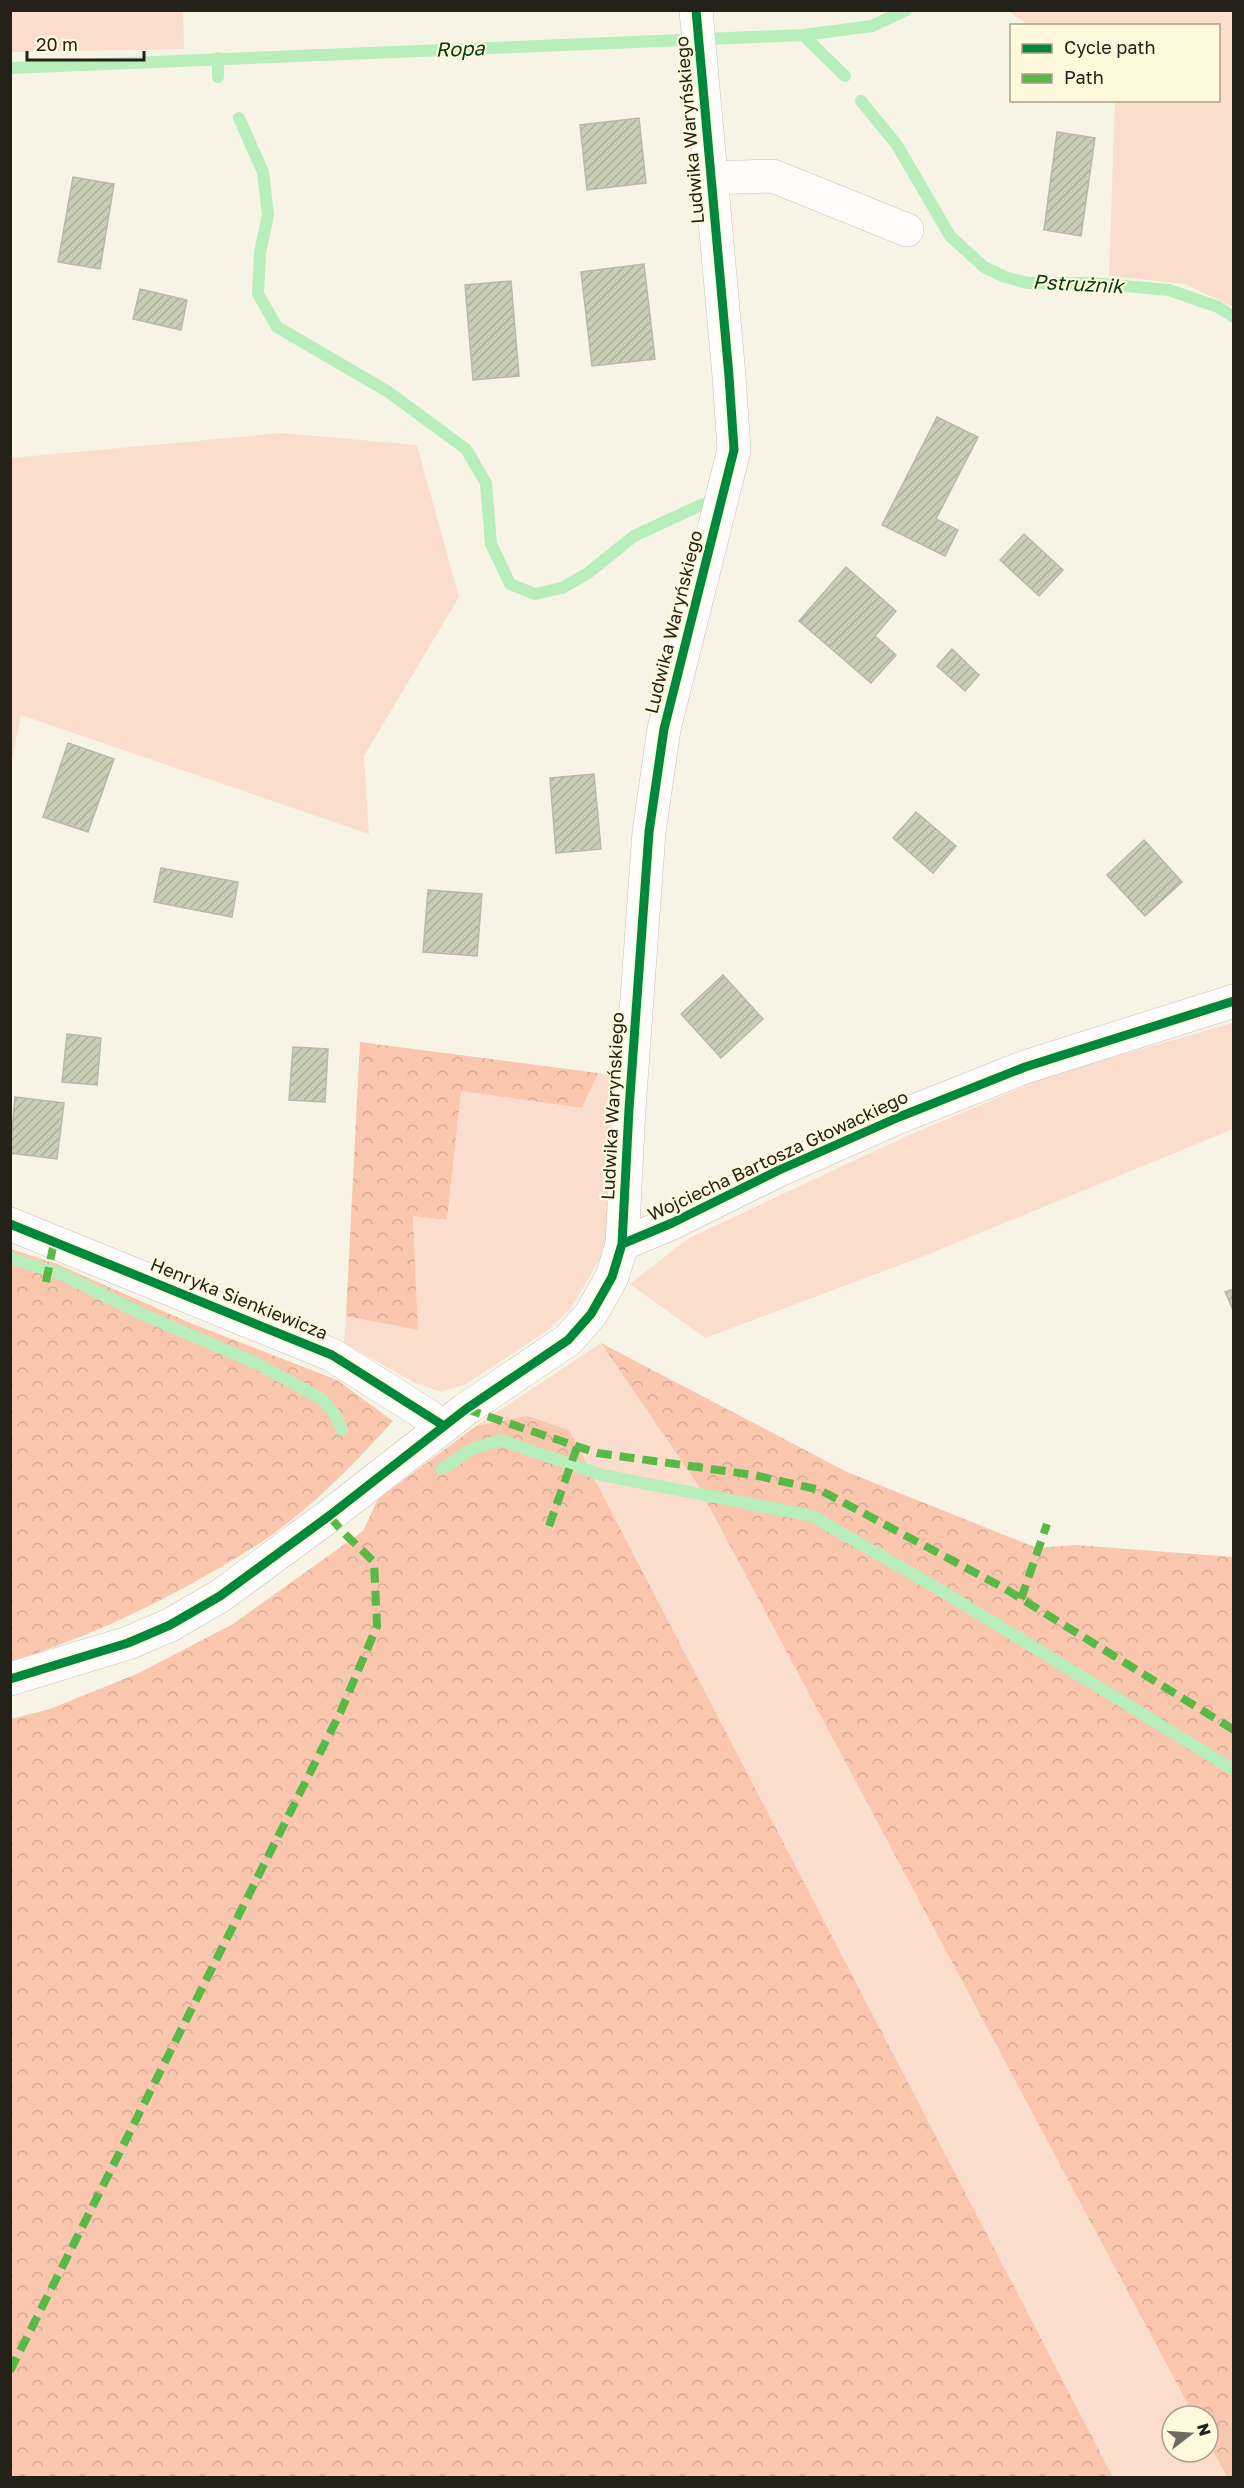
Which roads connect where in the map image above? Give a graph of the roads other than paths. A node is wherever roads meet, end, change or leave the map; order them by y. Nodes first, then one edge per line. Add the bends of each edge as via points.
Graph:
1 (696, 11) edge
2 (711, 178) junction
3 (907, 230) dead end
4 (1233, 1001) edge
5 (10, 1224) edge
6 (622, 1244) junction
7 (444, 1426) junction
8 (10, 1679) edge

1 - 2 street, Ludwika Waryńskiego
2 - 3 street, Ludwika Waryńskiego via 773,176
2 - 6 street, Ludwika Waryńskiego via 734,450 664,729 649,832
4 - 6 street, Wojciecha Bartosza Głowackiego via 1025,1067 899,1117
5 - 7 street, Henryka Sienkiewicza via 332,1354
6 - 7 street via 603,1296 568,1340
7 - 8 street via 219,1596 170,1625

